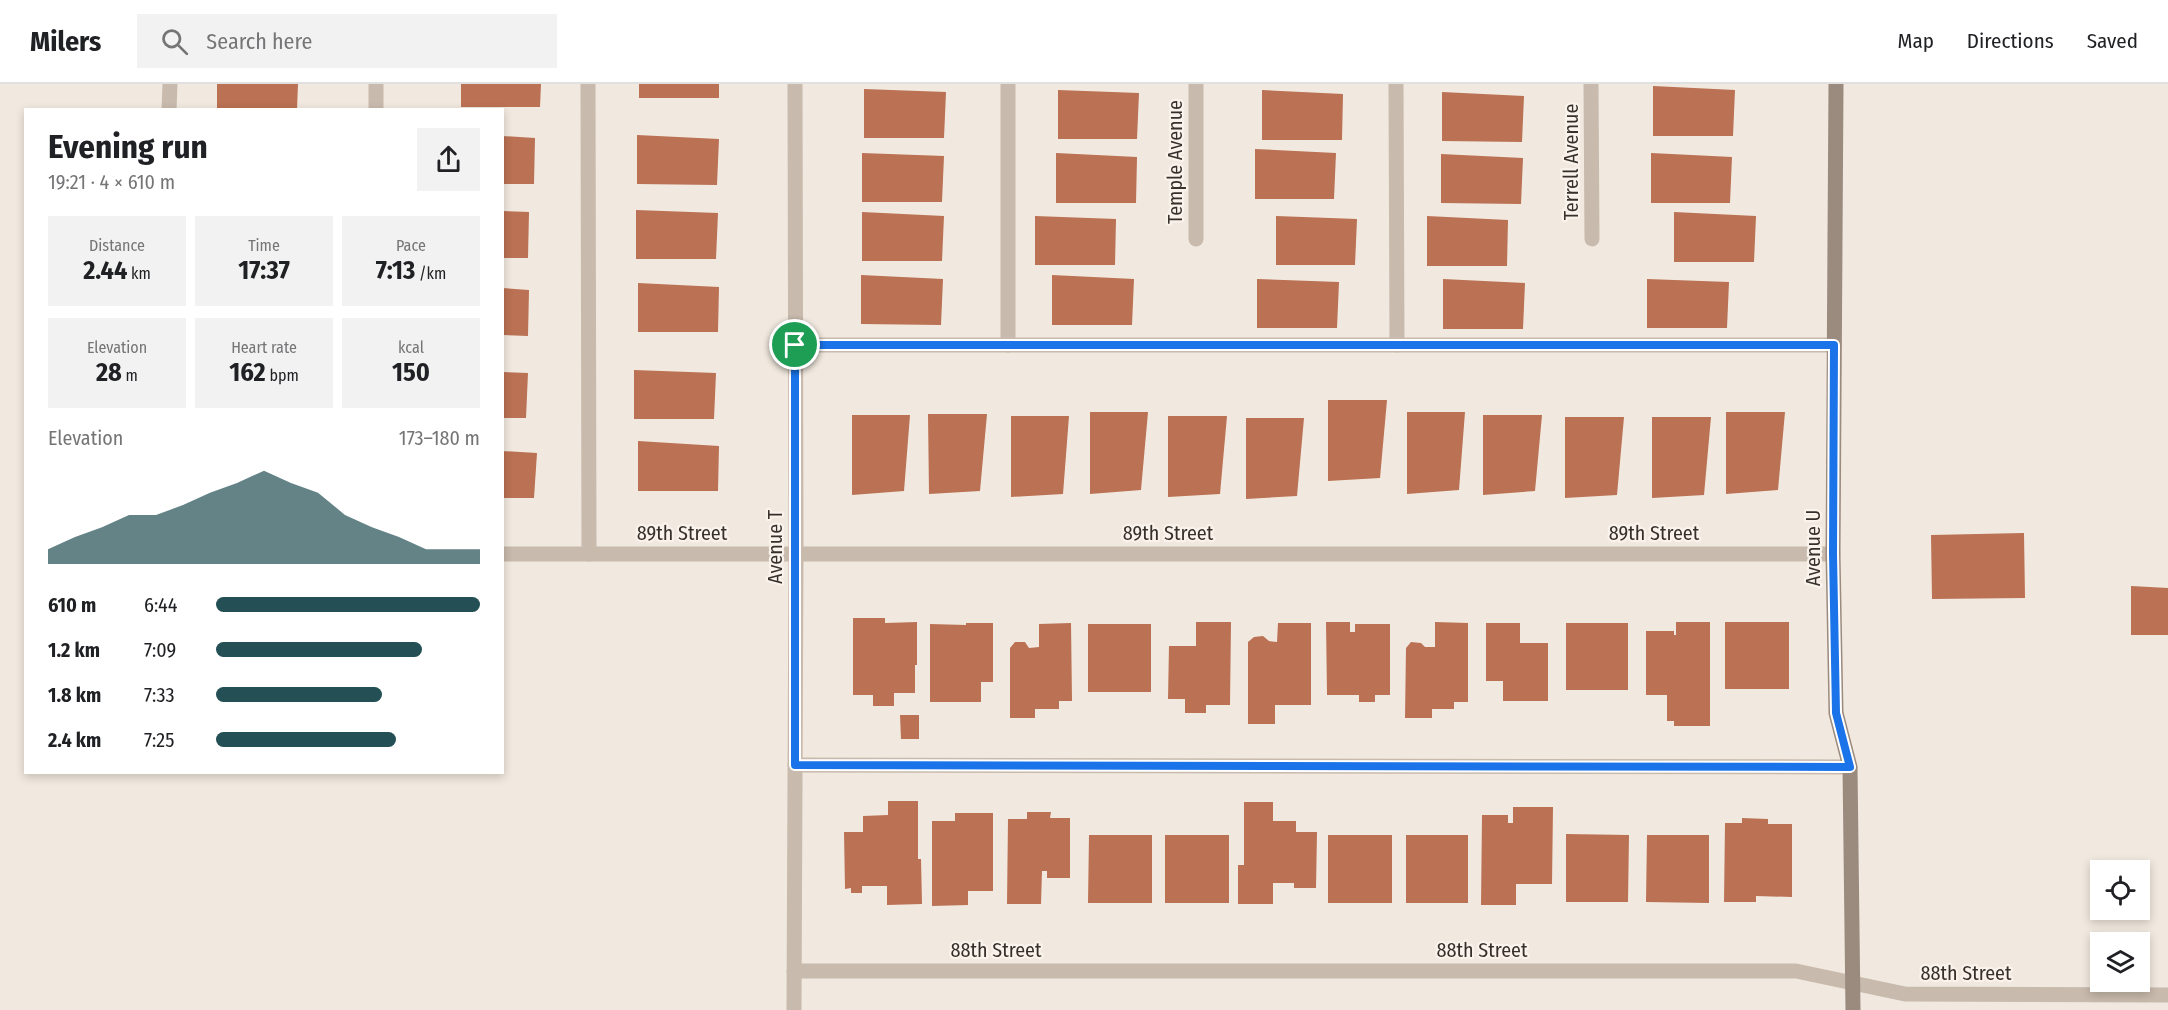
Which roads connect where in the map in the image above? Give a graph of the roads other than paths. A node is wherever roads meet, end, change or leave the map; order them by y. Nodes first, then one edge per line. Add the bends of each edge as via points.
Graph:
1 (170, 84) edge
2 (376, 84) edge
3 (588, 84) edge
4 (795, 84) edge
5 (1008, 84) edge
6 (1196, 84) edge
7 (1396, 84) edge
8 (1591, 84) edge
9 (1836, 84) edge
10 (169, 108) edge
11 (376, 108) edge
12 (1196, 239) dead end
13 (1592, 239) dead end
14 (795, 345) junction
15 (1008, 345) junction
16 (1397, 345) junction
17 (1834, 345) junction
18 (504, 554) edge
19 (589, 554) junction
20 (796, 554) junction
21 (1833, 554) junction
22 (795, 765) junction
23 (1850, 767) junction
24 (794, 971) junction
25 (1853, 983) junction
26 (2168, 995) edge
27 (794, 1010) edge
28 (1853, 1010) edge

1 - 10 street
2 - 11 street
3 - 19 street
4 - 14 street, Avenue T
5 - 15 street
6 - 12 street, Temple Avenue
7 - 16 street
8 - 13 street, Terrell Avenue
9 - 17 street, Avenue U
14 - 15 street
14 - 20 street, Avenue T
15 - 16 street
16 - 17 street
17 - 21 street, Avenue U
18 - 19 street, 89th Street
19 - 20 street, 89th Street
20 - 21 street, 89th Street
20 - 22 street, Avenue T
21 - 23 street, Avenue U via 1836,713
22 - 23 street
22 - 24 street, Avenue T
23 - 25 street, Avenue U
24 - 25 street, 88th Street via 1796,971
24 - 27 street, Avenue T
25 - 26 street, 88th Street via 1905,994
25 - 28 street, Avenue U

